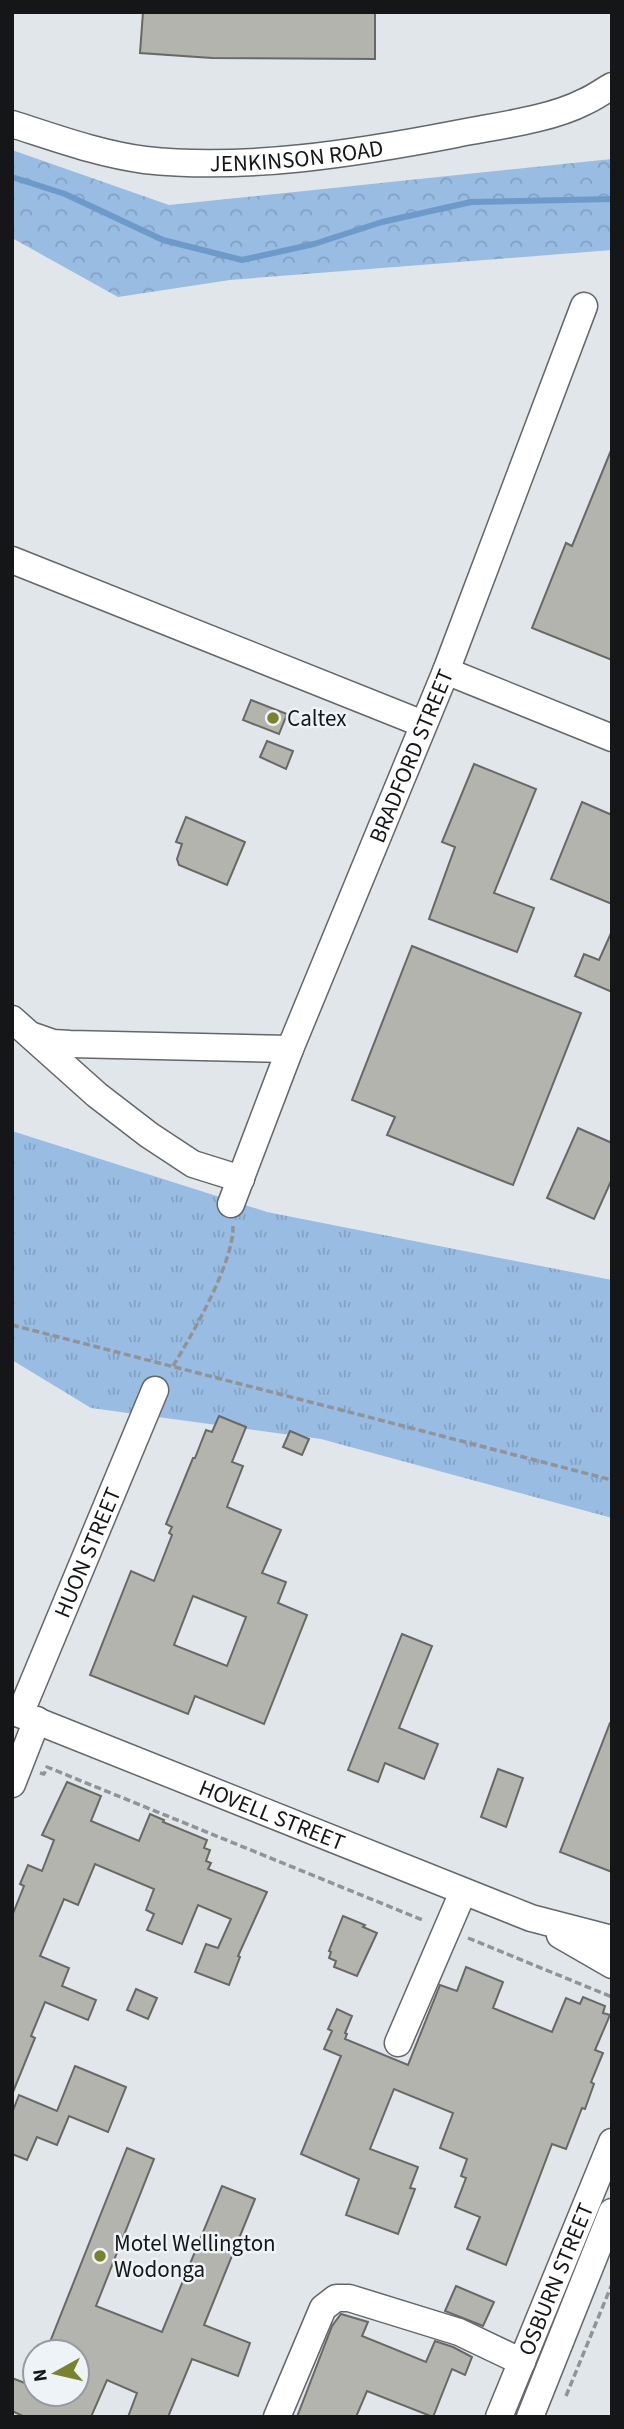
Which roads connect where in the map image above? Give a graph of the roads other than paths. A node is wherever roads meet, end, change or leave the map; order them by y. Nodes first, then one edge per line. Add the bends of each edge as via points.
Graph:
1 (612, 86) edge
2 (12, 124) edge
3 (584, 306) dead end
4 (12, 560) edge
5 (446, 671) junction
6 (423, 724) junction
7 (612, 738) edge
8 (17, 1024) edge
9 (290, 1049) junction
10 (241, 1179) junction
11 (231, 1204) road end
12 (155, 1390) dead end
13 (23, 1715) edge
14 (16, 1774) edge
15 (463, 1892) junction
16 (531, 1918) junction
17 (612, 1939) edge
18 (612, 1965) edge
19 (398, 2043) dead end
20 (612, 2142) edge
21 (612, 2212) edge
22 (522, 2362) junction
23 (277, 2417) edge
24 (499, 2417) edge
25 (530, 2417) edge

1 - 2 street, JENKINSON ROAD via 583,103 532,119 392,146 257,162 188,164 142,159 98,151
3 - 5 street, BRADFORD STREET
4 - 6 street
5 - 6 street, BRADFORD STREET
5 - 7 street
6 - 9 street, BRADFORD STREET
8 - 9 street via 34,1037 53,1043
8 - 10 street via 97,1095 170,1150 203,1168
9 - 10 street, BRADFORD STREET
10 - 11 street, BRADFORD STREET
12 - 13 street, HUON STREET
13 - 14 street, HUON STREET
13 - 15 street, HOVELL STREET
15 - 16 street, HOVELL STREET
15 - 19 street
16 - 17 street, HOVELL STREET
16 - 18 street, HOVELL STREET
20 - 22 street, OSBURN STREET
21 - 25 street, OSBURN STREET
22 - 23 street via 459,2332 336,2298 323,2308
22 - 24 street, OSBURN STREET

